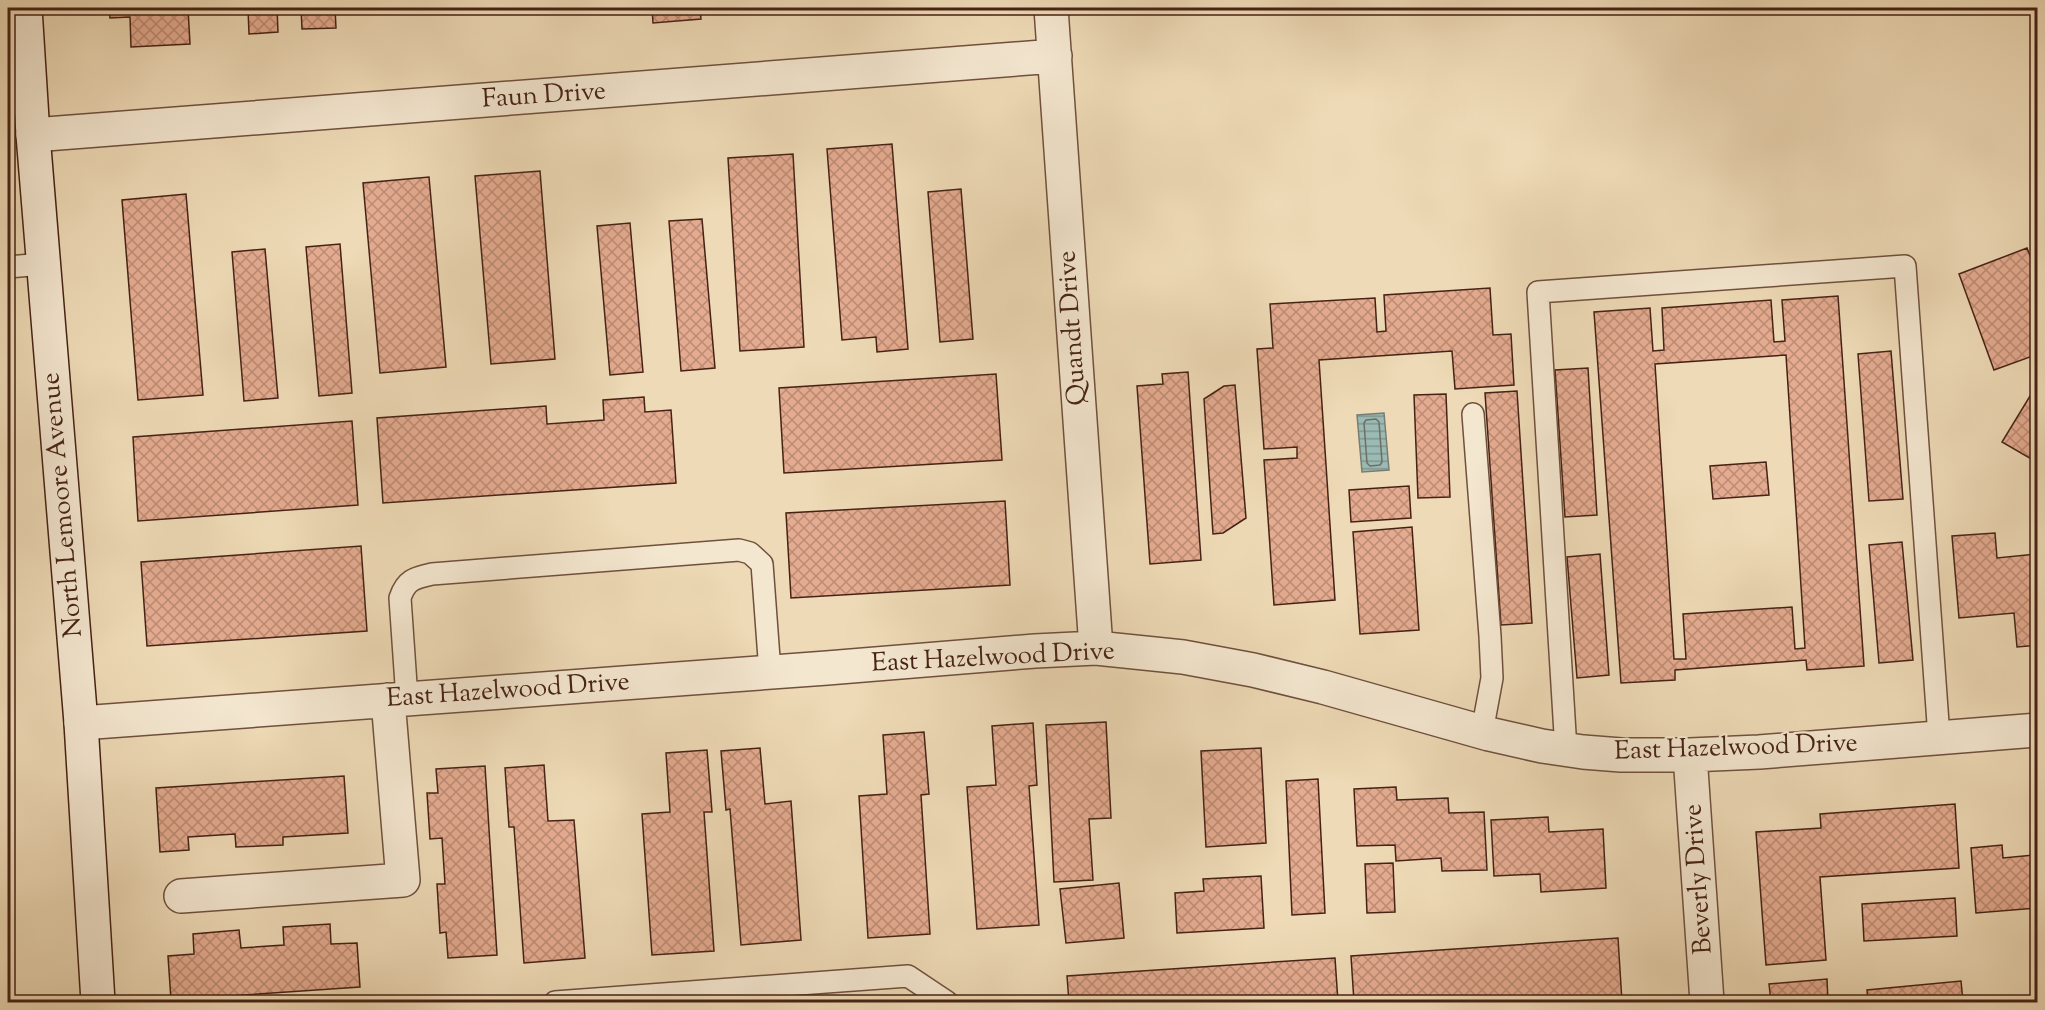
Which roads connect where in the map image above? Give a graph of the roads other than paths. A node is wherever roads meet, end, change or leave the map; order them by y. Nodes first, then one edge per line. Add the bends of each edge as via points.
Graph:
1 (25, 8) edge
2 (1051, 8) edge
3 (1054, 56) junction
4 (33, 135) junction
5 (43, 264) junction
6 (8, 267) edge
7 (1473, 414) dead end
8 (1096, 648) junction
9 (770, 672) junction
10 (397, 700) junction
11 (81, 723) junction
12 (2037, 730) edge
13 (1482, 732) junction
14 (1939, 737) junction
15 (1566, 750) junction
16 (1690, 755) junction
17 (181, 896) dead end
18 (98, 1002) edge
19 (555, 1002) edge
20 (947, 1002) edge
21 (1707, 1002) edge

1 - 4 street, North Lemoore Avenue
2 - 3 street, Quandt Drive
3 - 4 street, Faun Drive
3 - 8 street, Quandt Drive
4 - 5 street, North Lemoore Avenue
5 - 6 lane
5 - 11 street, North Lemoore Avenue
7 - 13 lane via 1492,678
8 - 9 street, East Hazelwood Drive
8 - 13 street, East Hazelwood Drive via 1183,657 1253,670
9 - 10 street, East Hazelwood Drive
9 - 10 lane via 762,564 750,553 739,550 417,577 404,586 400,598
10 - 11 street, East Hazelwood Drive
10 - 17 street via 402,880
11 - 18 street, North Lemoore Avenue
12 - 14 street, East Hazelwood Drive
13 - 15 street, East Hazelwood Drive
14 - 15 lane via 1905,266 1538,292
14 - 16 street, East Hazelwood Drive
15 - 16 street, East Hazelwood Drive
16 - 21 street, Beverly Drive
19 - 20 lane via 909,976

